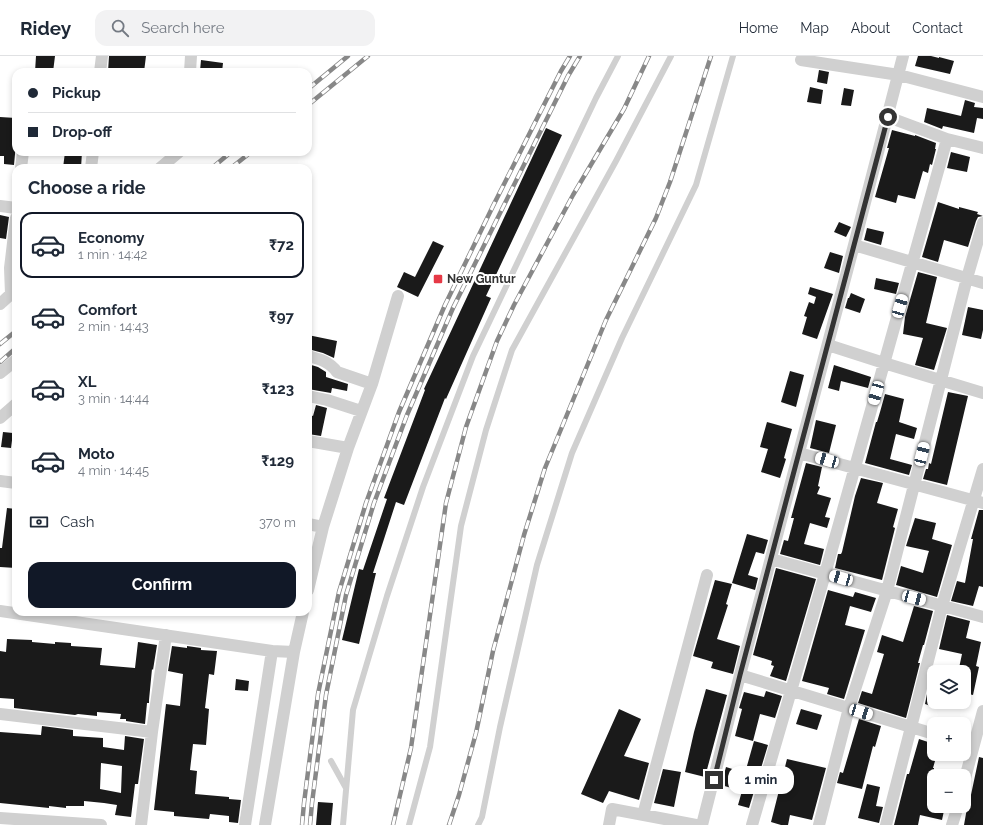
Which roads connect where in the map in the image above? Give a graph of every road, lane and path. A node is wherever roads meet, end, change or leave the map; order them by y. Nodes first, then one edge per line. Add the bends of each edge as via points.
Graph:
1 (102, 56) edge
2 (191, 56) edge
3 (618, 56) edge
4 (671, 56) edge
5 (733, 56) edge
6 (903, 56) edge
7 (801, 60) dead end
8 (100, 68) edge
9 (190, 68) edge
10 (899, 75) junction
11 (983, 97) edge
12 (888, 117) junction
13 (948, 139) junction
14 (983, 148) edge
15 (174, 156) edge
16 (165, 164) edge
17 (0, 206) edge
18 (12, 208) edge
19 (983, 223) edge
20 (854, 245) junction
21 (12, 251) edge
22 (912, 262) junction
23 (967, 278) junction
24 (12, 280) edge
25 (983, 283) edge
26 (12, 294) edge
27 (398, 296) dead end
28 (0, 304) edge
29 (828, 345) junction
30 (312, 357) edge
31 (12, 363) edge
32 (884, 363) junction
33 (0, 373) edge
34 (941, 380) junction
35 (372, 384) junction
36 (983, 393) edge
37 (312, 397) edge
38 (12, 408) edge
39 (361, 411) junction
40 (0, 418) edge
41 (312, 442) edge
42 (348, 448) junction
43 (799, 453) junction
44 (854, 468) junction
45 (983, 469) edge
46 (0, 481) edge
47 (12, 482) edge
48 (915, 484) junction
49 (979, 502) edge
50 (312, 525) edge
51 (323, 527) junction
52 (771, 559) junction
53 (312, 573) edge
54 (825, 574) junction
55 (707, 575) dead end
56 (887, 591) junction
57 (942, 606) junction
58 (0, 611) edge
59 (12, 613) edge
60 (35, 616) edge
61 (302, 616) edge
62 (983, 617) edge
63 (166, 635) junction
64 (272, 651) junction
65 (294, 652) junction
66 (740, 675) junction
67 (791, 691) junction
68 (848, 708) junction
69 (983, 712) edge
70 (0, 714) edge
71 (911, 727) junction
72 (152, 732) junction
73 (927, 732) edge
74 (974, 745) edge
75 (331, 762) dead end
76 (968, 769) edge
77 (346, 788) junction
78 (956, 813) edge
79 (643, 815) junction
80 (0, 818) edge
81 (26, 822) edge
82 (669, 822) edge
83 (99, 825) edge
84 (141, 825) edge
85 (245, 825) edge
86 (265, 825) edge
87 (343, 825) edge
88 (409, 825) edge
89 (478, 825) edge
90 (609, 825) edge
91 (696, 825) edge
92 (702, 825) edge
93 (752, 825) edge
94 (819, 825) edge
95 (886, 825) edge
96 (952, 825) edge

1 - 8 street
2 - 9 street
3 - 77 lane via 592,105 473,356 423,487 353,710
4 - 88 lane via 512,350 486,430 461,526 430,747
5 - 89 lane via 696,185 622,338 572,453 537,565 482,817
6 - 10 street
7 - 10 street
10 - 11 street
10 - 12 street
12 - 13 street
12 - 20 street
13 - 14 street
13 - 22 street
15 - 16 street
17 - 18 street
19 - 23 street
20 - 22 street
20 - 29 street
21 - 24 street
22 - 23 street
22 - 32 street
23 - 25 street
23 - 34 street
26 - 28 street
27 - 35 street
29 - 32 street
29 - 43 street
30 - 35 street via 332,365 337,372
31 - 33 street
32 - 34 street
32 - 44 street
34 - 36 street
34 - 48 street
35 - 39 street
37 - 39 street
38 - 40 street
39 - 42 street
41 - 42 street
42 - 51 street
43 - 44 street
43 - 52 street
44 - 48 street
44 - 54 street
45 - 49 street
46 - 47 street
48 - 49 street
48 - 56 street
49 - 57 street
50 - 51 street
51 - 53 street
52 - 54 street
52 - 66 street
54 - 56 street
54 - 67 street
55 - 79 street
56 - 57 street
56 - 68 street
57 - 62 street
57 - 71 street
58 - 59 street
60 - 63 street
61 - 65 street
63 - 64 street
63 - 72 street
64 - 65 street
64 - 85 street
65 - 86 street
66 - 67 street
66 - 92 street
67 - 68 street
67 - 93 street
68 - 71 street
68 - 94 street
69 - 74 street
70 - 72 street
71 - 73 street
71 - 95 street
72 - 84 street
74 - 76 street
75 - 77 lane
77 - 87 lane
78 - 96 street
79 - 82 street
79 - 90 street via 612,810
80 - 81 street
81 - 83 street
82 - 91 street

